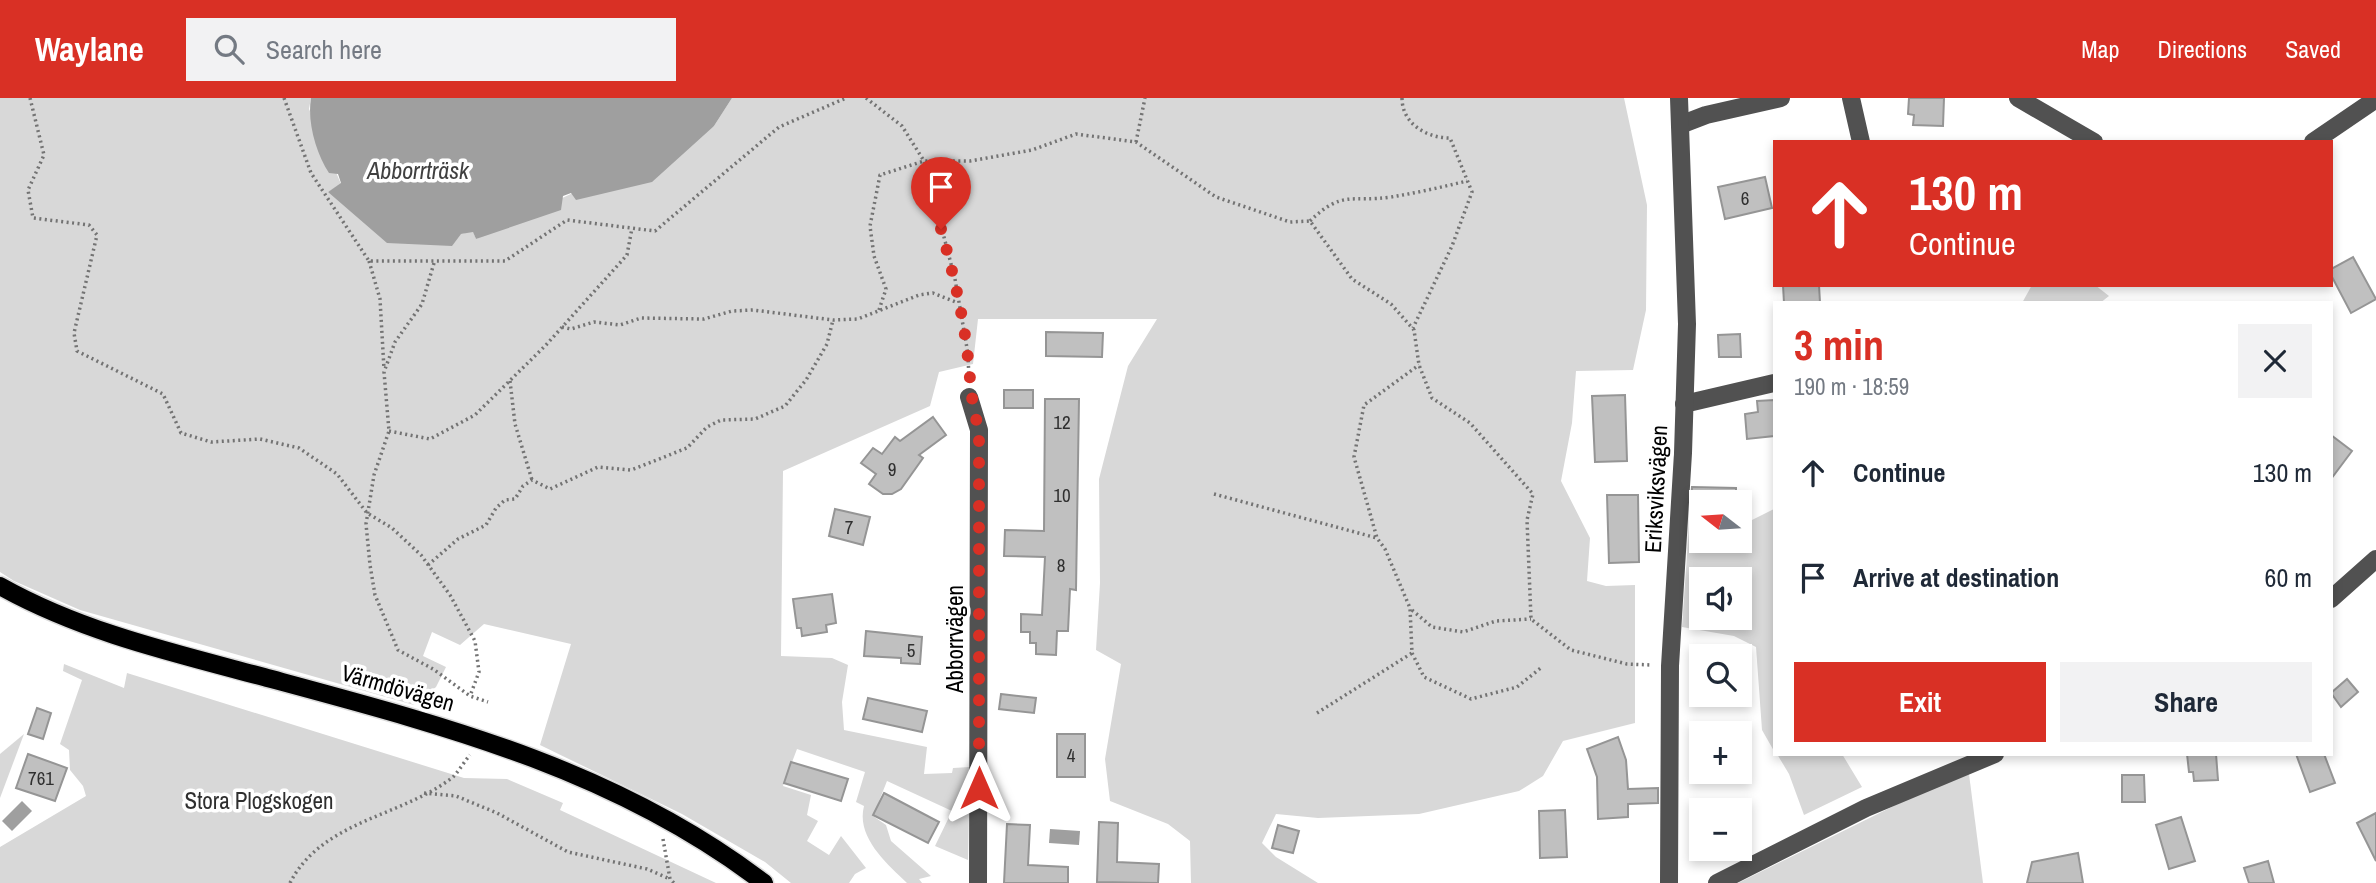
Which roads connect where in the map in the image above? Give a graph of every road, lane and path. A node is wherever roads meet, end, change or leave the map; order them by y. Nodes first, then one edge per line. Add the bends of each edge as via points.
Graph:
1 (30, 98) edge
2 (284, 98) edge
3 (846, 98) edge
4 (866, 98) edge
5 (1145, 98) edge
6 (1402, 98) edge
7 (1679, 98) edge
8 (1781, 98) edge
9 (1852, 98) edge
10 (2018, 98) edge
11 (2376, 100) edge
12 (1680, 125) junction
13 (1861, 140) edge
14 (2091, 140) edge
15 (2316, 140) edge
16 (1136, 142) junction
17 (924, 161) junction
18 (1466, 181) junction
19 (1310, 221) junction
20 (632, 228) junction
21 (369, 261) junction
22 (434, 263) junction
23 (958, 303) junction
24 (879, 310) junction
25 (834, 320) junction
26 (562, 327) junction
27 (1414, 330) junction
28 (1419, 365) junction
29 (384, 372) junction
30 (510, 380) junction
31 (1773, 383) edge
32 (970, 397) joint
33 (1684, 404) junction
34 (389, 431) junction
35 (532, 480) junction
36 (1214, 494) dead end
37 (367, 513) junction
38 (1377, 538) junction
39 (2376, 559) edge
40 (428, 565) junction
41 (0, 586) edge
42 (2333, 597) edge
43 (1410, 608) junction
44 (1531, 619) junction
45 (1412, 653) junction
46 (1670, 666) junction
47 (1542, 667) dead end
48 (470, 696) junction
49 (488, 702) dead end
50 (1317, 713) dead end
51 (477, 736) junction
52 (1990, 756) edge
53 (424, 793) junction
54 (671, 836) dead end
55 (670, 878) junction
56 (290, 883) edge
57 (674, 883) edge
58 (764, 883) edge
59 (978, 883) edge
60 (1669, 883) edge
61 (1717, 883) edge

1 - 37 path via 44,155 27,190 33,218 89,225 97,235 74,333 77,351 163,394 181,433 211,442 260,439 299,448 337,474
2 - 21 path via 311,173
3 - 20 path via 779,127 655,231
4 - 17 path via 902,126
5 - 16 path
6 - 18 path via 1408,117 1421,132 1450,138
7 - 12 street, Eriksviksvägen
8 - 12 street
9 - 13 street
10 - 14 street
11 - 15 street
12 - 33 street, Eriksviksvägen via 1687,324
16 - 17 path via 1076,134 1032,150
16 - 19 path via 1216,197 1290,222
17 - 23 path
17 - 24 path via 880,175 870,226 874,256 886,289
18 - 19 path via 1387,198 1351,197 1326,205
18 - 27 path via 1472,192
19 - 27 path via 1352,279 1391,304
20 - 22 path via 568,220 505,261
20 - 26 path via 627,255
21 - 22 path
21 - 29 path via 380,299
22 - 29 path via 422,304 395,342
23 - 24 path via 933,293
23 - 32 path
24 - 25 path via 858,319
25 - 26 path via 753,310 704,319 641,318 620,325 594,322
25 - 35 path via 827,344 785,406 755,419 721,420 687,448 631,470 598,467 550,489
26 - 30 path
27 - 28 path
28 - 38 path via 1364,405 1354,457
28 - 44 path via 1432,398 1470,424 1532,494 1527,520
29 - 34 path
30 - 34 path via 475,415 430,439
30 - 35 path via 515,424
31 - 33 street
32 - 59 street, Abborrvägen via 979,430
33 - 46 street, Eriksviksvägen
34 - 37 path
35 - 40 path via 515,499 496,508 486,525 458,539
36 - 38 path
37 - 40 path via 392,528
37 - 48 path via 374,595 398,650
38 - 43 path
39 - 42 street
40 - 48 path via 475,641 479,673
41 - 51 main road, Värmdövägen via 33,604 127,639
43 - 44 path via 1432,627 1463,632 1496,621
43 - 45 path
44 - 46 path via 1571,650 1627,664
45 - 47 path via 1424,677 1471,699 1517,687
45 - 50 path
46 - 60 street, Eriksviksvägen
48 - 49 path
51 - 53 path via 474,750 454,776
51 - 58 main road, Värmdövägen via 634,801
52 - 61 street via 1866,808
53 - 55 path via 456,796 568,852
53 - 56 path via 334,836
54 - 55 path via 661,830
55 - 57 path

